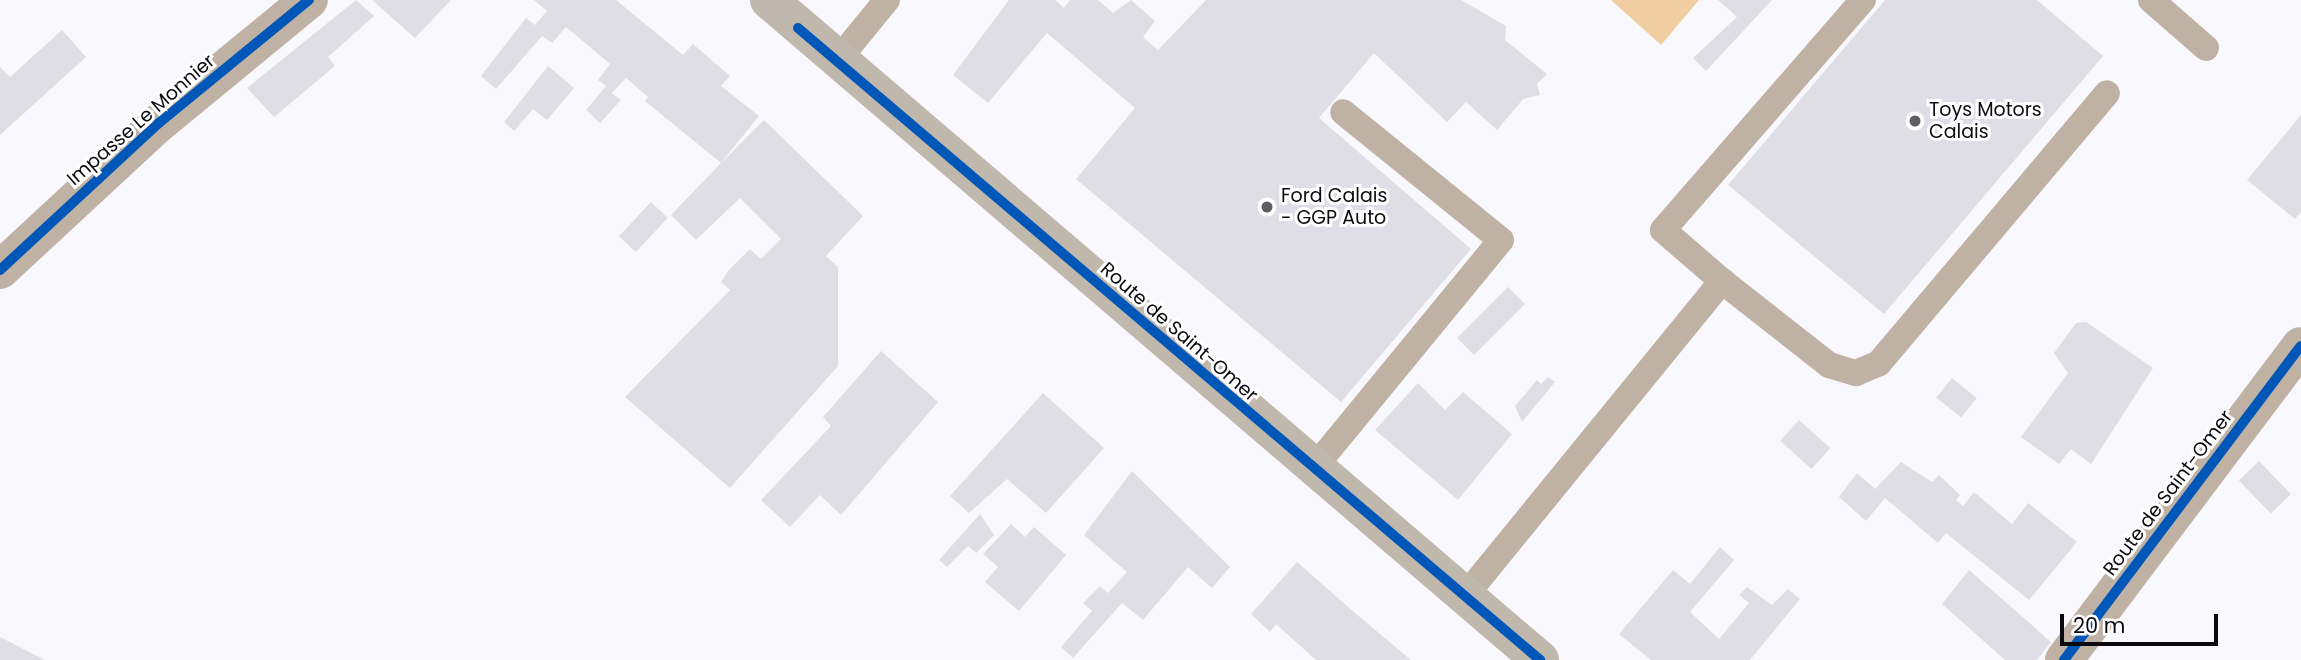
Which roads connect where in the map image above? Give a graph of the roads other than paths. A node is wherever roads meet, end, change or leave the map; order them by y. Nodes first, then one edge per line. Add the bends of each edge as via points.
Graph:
1 (309, 0) edge
2 (753, 0) edge
3 (769, 0) edge
4 (887, 0) edge
5 (1863, 0) edge
6 (2151, 0) edge
7 (798, 28) junction
8 (2206, 47) dead end
9 (837, 61) junction
10 (2107, 93) dead end
11 (1343, 113) dead end
12 (0, 270) edge
13 (1723, 281) junction
14 (2301, 346) edge
15 (1313, 469) junction
16 (1465, 596) junction
17 (1540, 660) edge
18 (2064, 660) edge

1 - 12 street, Impasse Le Monnier via 159,123
2 - 7 main road, Route de Saint-Omer
3 - 7 main road, Route de Saint-Omer
4 - 9 lane
5 - 13 lane via 1663,230
6 - 8 lane
7 - 9 main road, Route de Saint-Omer
9 - 15 main road, Route de Saint-Omer
10 - 13 lane via 1879,363 1856,373 1829,365
11 - 15 lane via 1502,240
13 - 16 lane
14 - 18 street, Route de Saint-Omer
15 - 16 main road, Route de Saint-Omer
16 - 17 main road, Route de Saint-Omer

